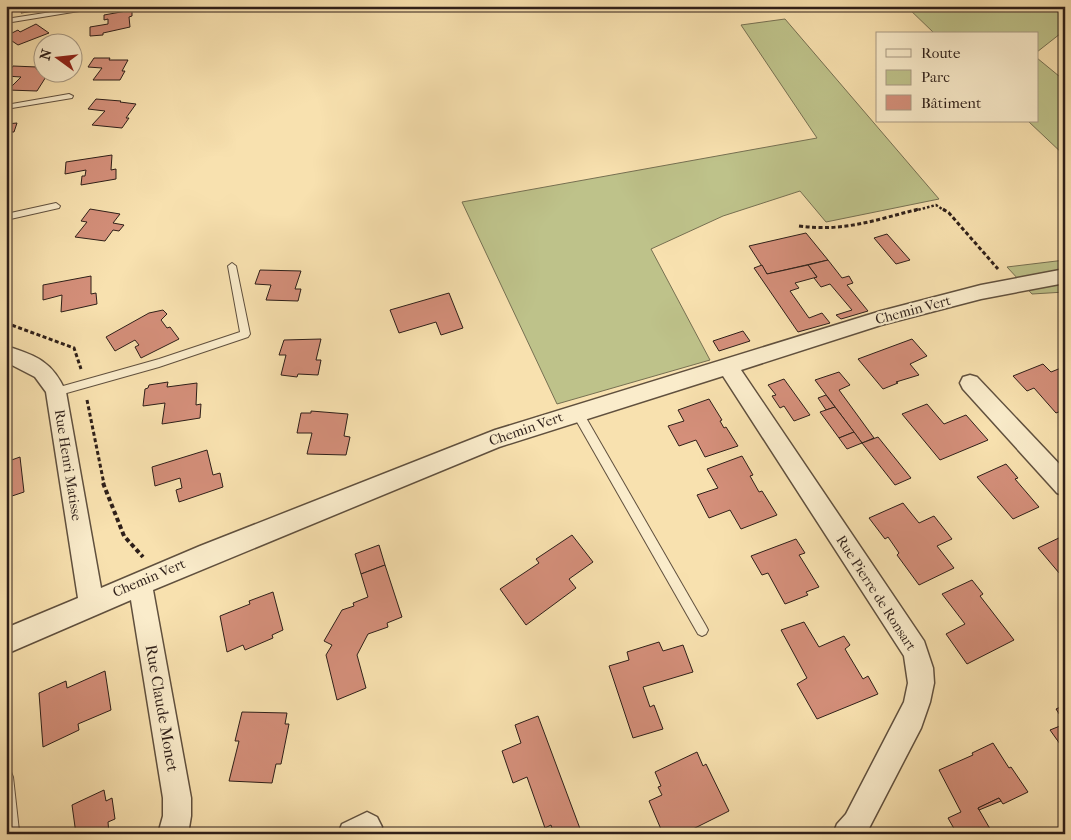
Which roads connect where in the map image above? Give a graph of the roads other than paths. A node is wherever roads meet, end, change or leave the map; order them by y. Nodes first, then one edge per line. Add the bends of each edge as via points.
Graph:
1 (77, 10) dead end
2 (6, 21) edge
3 (69, 96) dead end
4 (6, 107) edge
5 (56, 206) dead end
6 (6, 217) edge
7 (232, 266) dead end
8 (1065, 276) edge
9 (6, 354) edge
10 (727, 366) junction
11 (970, 383) dead end
12 (56, 392) junction
13 (577, 412) junction
14 (1065, 486) edge
15 (140, 583) junction
16 (91, 603) junction
17 (702, 630) dead end
18 (6, 641) edge
19 (6, 777) edge
20 (12, 831) dead end
21 (173, 834) edge
22 (848, 834) edge

1 - 2 lane
3 - 4 lane
5 - 6 lane
7 - 12 lane via 246,334
8 - 10 street, Chemin Vert via 896,314
9 - 12 street, Rue Henri Matisse via 45,371
10 - 13 street, Chemin Vert
10 - 22 street, Rue Pierre de Ronsart via 915,650 920,668 921,683 911,718
11 - 14 street
12 - 16 street, Rue Henri Matisse
13 - 15 street, Chemin Vert via 486,442
13 - 17 lane
15 - 16 street, Chemin Vert
15 - 21 street, Rue Claude Monet via 177,798
16 - 18 street, Chemin Vert
19 - 20 lane

